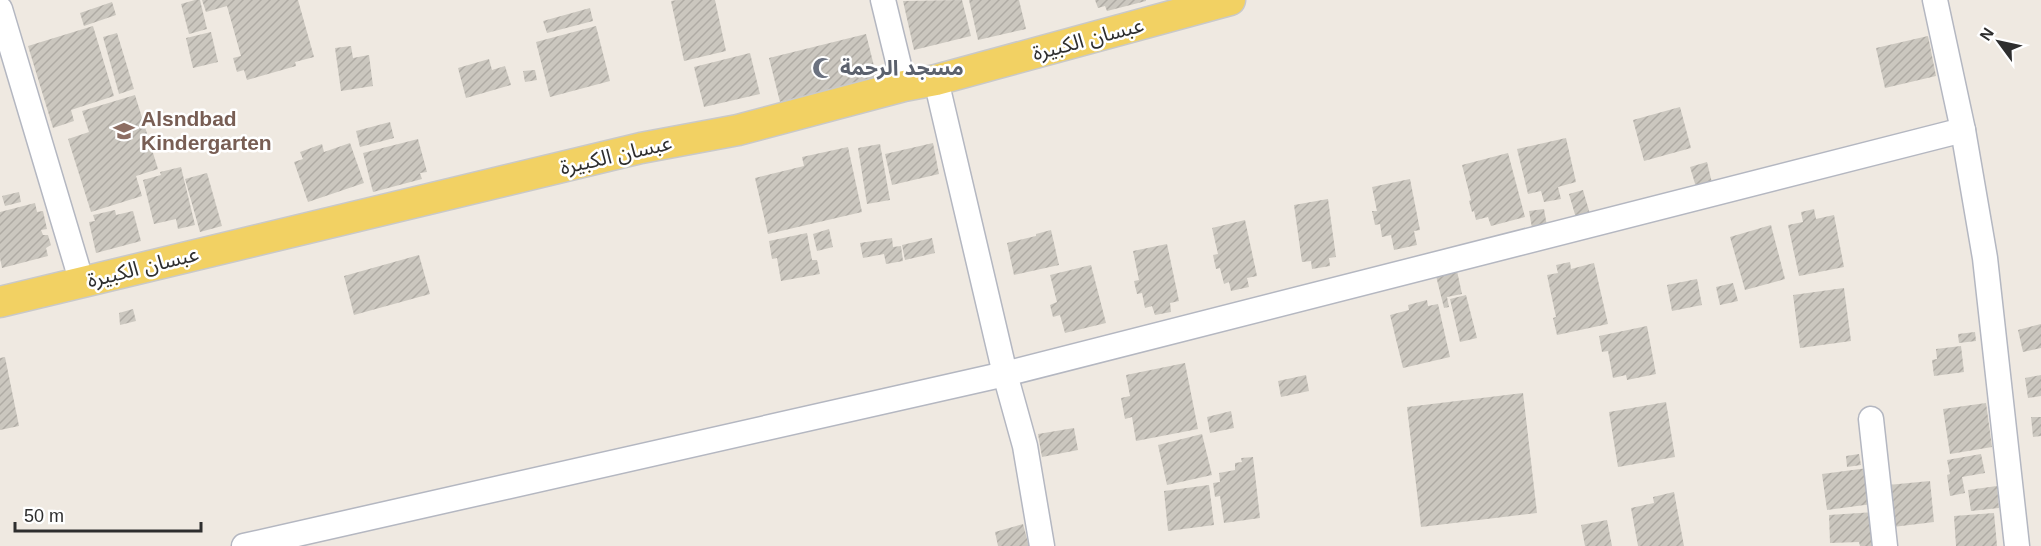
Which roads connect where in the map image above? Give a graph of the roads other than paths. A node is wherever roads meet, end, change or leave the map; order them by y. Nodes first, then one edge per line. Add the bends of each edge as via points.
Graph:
1 (883, 0) edge
2 (1230, 0) edge
3 (1935, 0) edge
4 (0, 9) edge
5 (936, 80) junction
6 (904, 86) junction
7 (1963, 130) junction
8 (82, 283) junction
9 (0, 302) edge
10 (1005, 374) junction
11 (1871, 419) dead end
12 (244, 546) edge
13 (1042, 546) edge
14 (1885, 546) edge
15 (2016, 546) edge

1 - 6 street
2 - 5 main road, عبسان الكبيرة
3 - 7 street
4 - 8 street
5 - 6 main road, عبسان الكبيرة
5 - 10 street
6 - 8 main road, عبسان الكبيرة via 738,130 641,148
7 - 10 street
7 - 15 street via 1985,258
8 - 9 main road, عبسان الكبيرة
10 - 12 street
10 - 13 street via 1024,446
11 - 14 street

